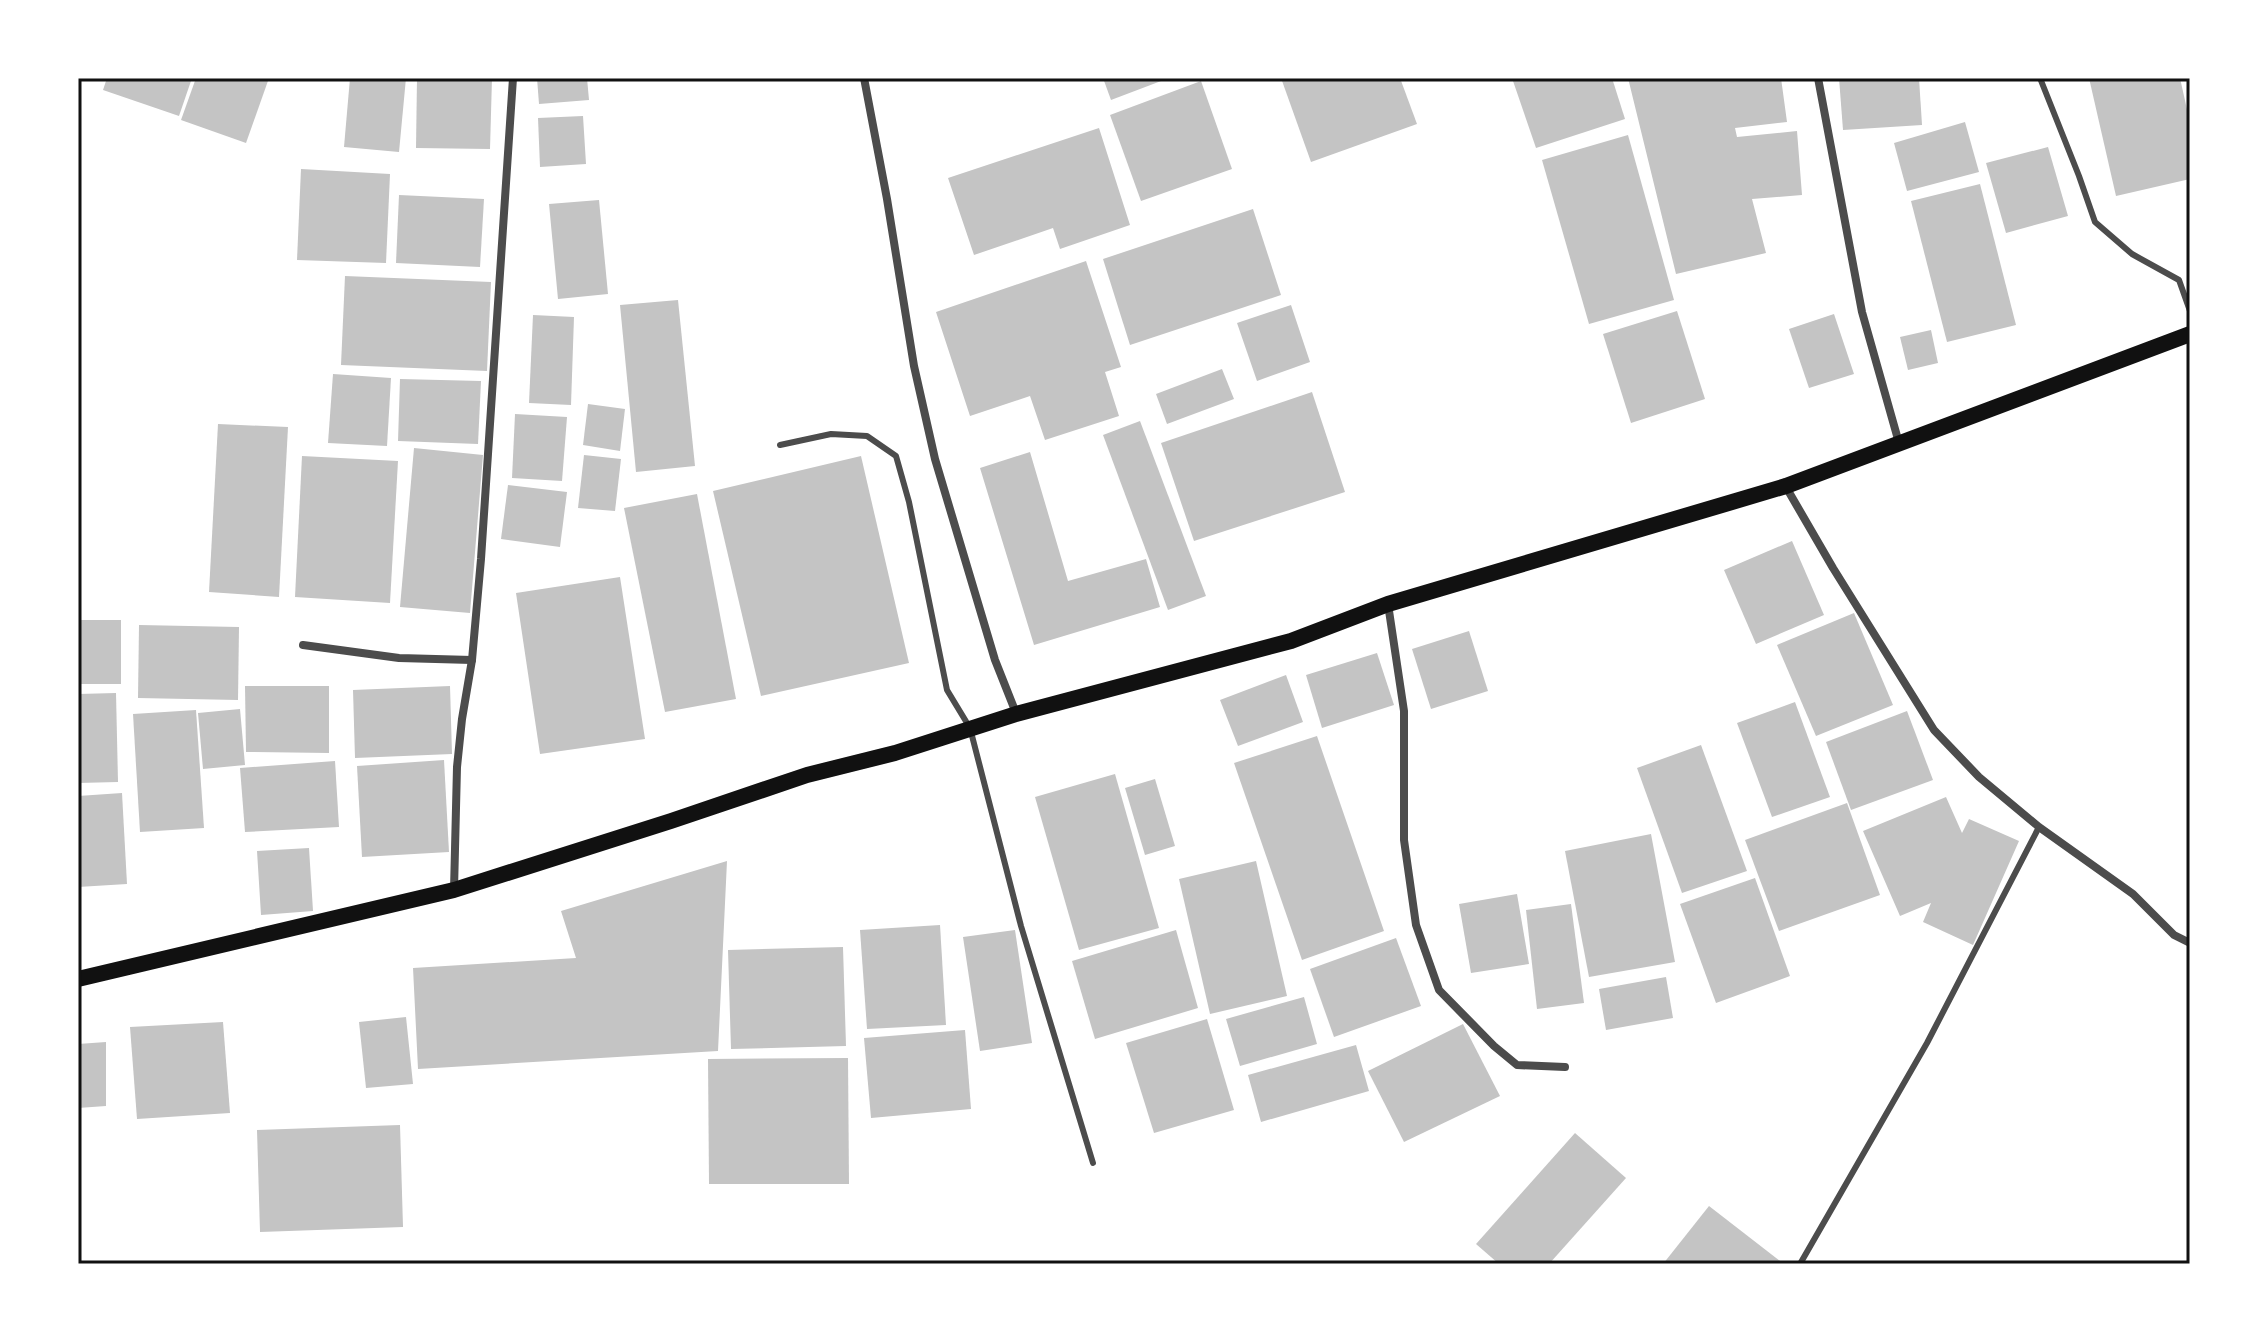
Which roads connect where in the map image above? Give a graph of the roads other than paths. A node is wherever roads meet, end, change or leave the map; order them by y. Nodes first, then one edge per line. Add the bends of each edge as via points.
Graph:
1 (513, 78) edge
2 (864, 78) edge
3 (1818, 78) edge
4 (2040, 78) edge
5 (2190, 311) edge
6 (2190, 334) edge
7 (1899, 444) junction
8 (780, 445) dead end
9 (1786, 486) junction
10 (1388, 604) junction
11 (303, 645) dead end
12 (472, 660) junction
13 (1016, 714) junction
14 (970, 728) junction
15 (2039, 827) junction
16 (454, 890) junction
17 (2190, 943) edge
18 (78, 979) edge
19 (1565, 1067) dead end
20 (1093, 1163) dead end
21 (1800, 1264) edge

1 - 12 street
2 - 13 street via 935,459
3 - 7 street via 1862,312
4 - 5 lane via 2095,222 2132,254 2179,280
6 - 7 main road
7 - 9 main road
8 - 14 lane via 831,434 867,436 896,456 947,690
9 - 10 main road
9 - 15 street via 1934,730
10 - 13 main road via 1291,641
10 - 19 street via 1404,711 1404,840 1416,925 1439,990 1517,1065
11 - 12 street via 399,658
12 - 16 street via 457,767
13 - 14 main road
14 - 16 main road
14 - 20 lane via 1021,926
15 - 17 street via 2133,894 2174,935
15 - 21 lane via 1927,1043
16 - 18 main road

